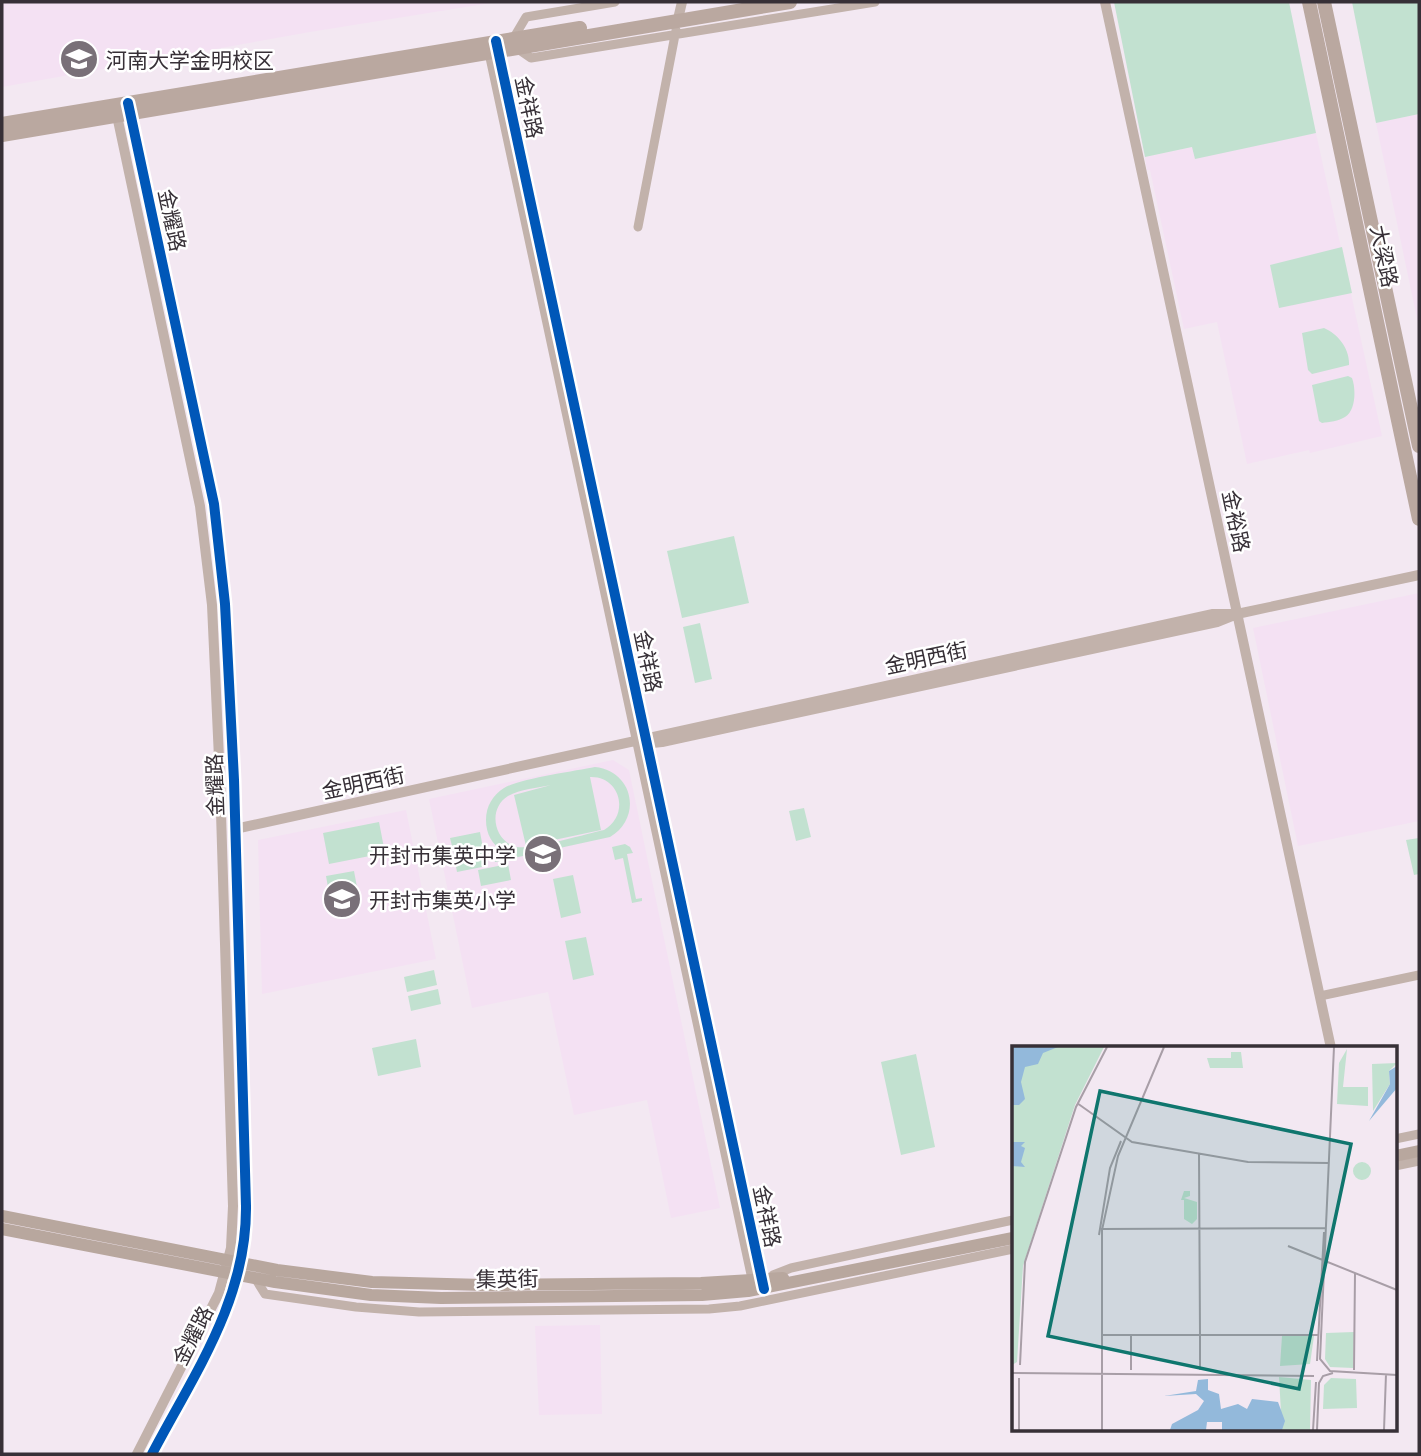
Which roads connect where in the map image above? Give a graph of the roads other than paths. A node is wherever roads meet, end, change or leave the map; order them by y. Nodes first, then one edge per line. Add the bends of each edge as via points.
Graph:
1 (615, 2) edge
2 (730, 2) edge
3 (790, 2) edge
4 (875, 2) edge
5 (1105, 2) edge
6 (1309, 2) edge
7 (1324, 2) edge
8 (680, 10) edge
9 (675, 35) junction
10 (516, 44) junction
11 (493, 47) junction
12 (122, 109) junction
13 (2, 124) edge
14 (2, 135) edge
15 (638, 228) dead end
16 (1419, 446) edge
17 (1419, 520) edge
18 (1419, 575) edge
19 (1237, 614) junction
20 (642, 742) junction
21 (235, 829) junction
22 (1419, 975) edge
23 (1320, 996) junction
24 (1331, 1046) edge
25 (1419, 1133) edge
26 (1396, 1139) edge
27 (1419, 1143) edge
28 (1396, 1149) edge
29 (1419, 1151) edge
30 (1396, 1156) edge
31 (1419, 1161) edge
32 (1396, 1166) edge
33 (2, 1216) edge
34 (1012, 1220) edge
35 (2, 1228) edge
36 (1012, 1231) edge
37 (1012, 1238) edge
38 (1012, 1249) edge
39 (234, 1268) junction
40 (255, 1279) junction
41 (758, 1285) junction
42 (137, 1454) edge
43 (152, 1454) edge

1 - 10 street via 526,17
2 - 8 main road
3 - 8 main road
4 - 9 street
5 - 19 street, 金裕路
6 - 17 main road, 大梁路
7 - 16 main road, 大梁路
8 - 9 street
8 - 10 main road
9 - 10 street via 531,58
9 - 15 street
10 - 11 main road
11 - 12 main road
11 - 20 street, 金祥路
12 - 13 main road
12 - 14 main road
12 - 21 street, 金耀路 via 218,525
12 - 39 street, 金耀路 via 209,564
18 - 19 street, 金明西街
19 - 20 street, 金明西街 via 876,697 662,743
19 - 23 street, 金裕路
20 - 21 street, 金明西街
20 - 41 street, 金祥路
21 - 39 street, 金耀路 via 246,1206
22 - 23 street
23 - 24 street, 金裕路
25 - 26 street
27 - 28 main road
29 - 30 main road
31 - 32 street
33 - 39 main road, 集英街
34 - 41 street via 791,1268
35 - 39 main road, 集英街
36 - 41 main road, 集英街
37 - 41 main road, 集英街
38 - 40 street via 709,1309 419,1312 265,1294
39 - 40 main road, 集英街
39 - 41 main road, 集英街 via 414,1285
39 - 42 street, 金耀路
39 - 43 street, 金耀路 via 220,1325
40 - 41 main road, 集英街 via 413,1297 702,1295

